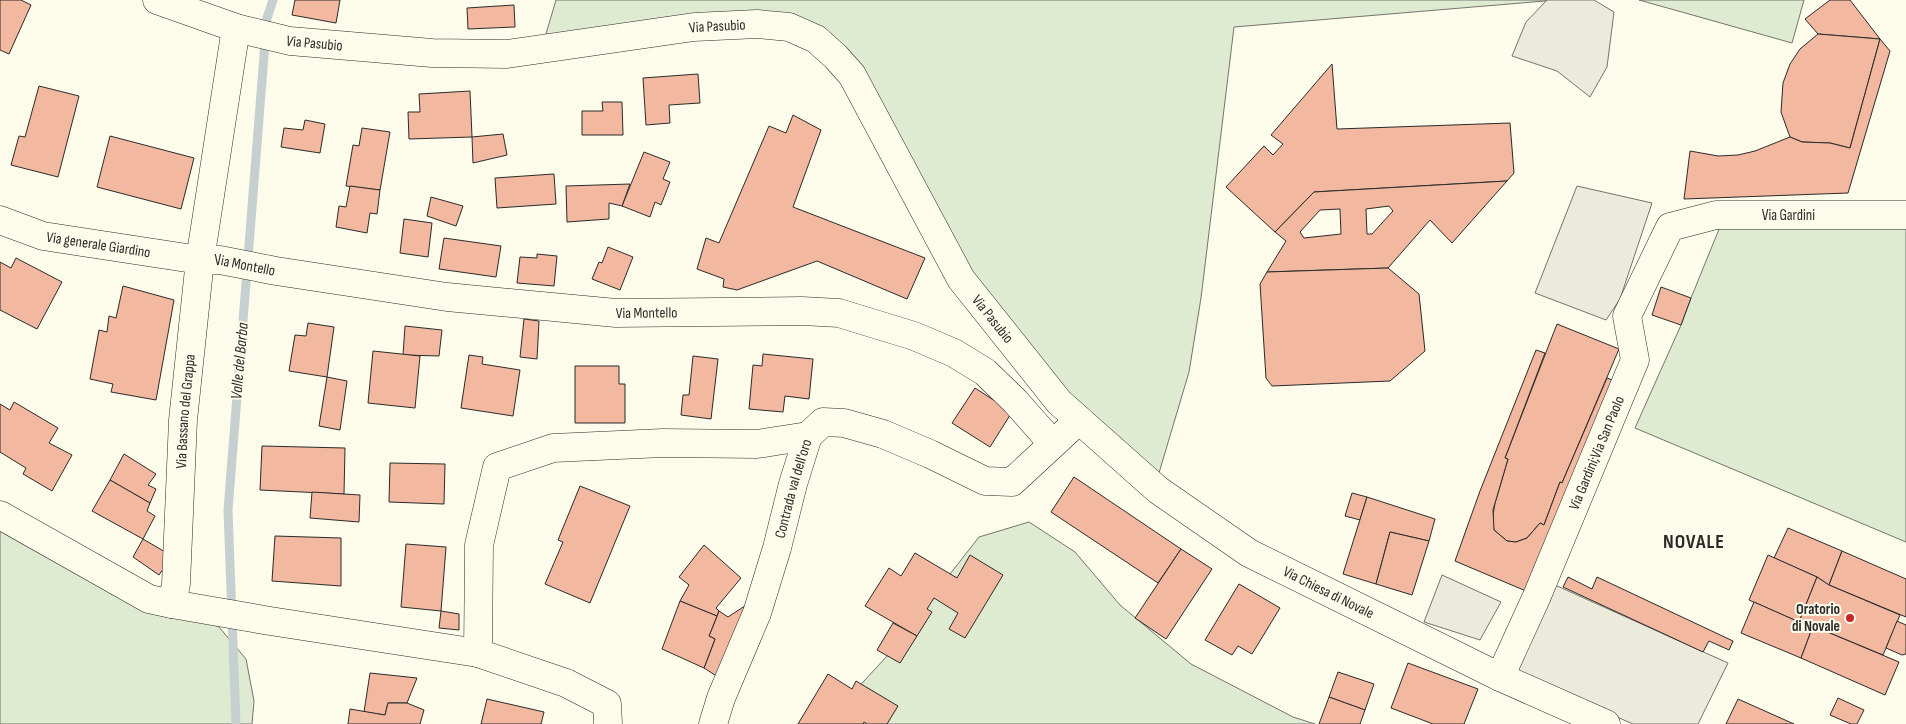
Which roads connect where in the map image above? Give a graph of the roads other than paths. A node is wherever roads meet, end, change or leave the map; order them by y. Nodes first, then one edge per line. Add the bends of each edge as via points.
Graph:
1 (157, 0) edge
2 (246, 31) junction
3 (1906, 215) edge
4 (0, 220) edge
5 (1670, 227) joint
6 (210, 260) junction
7 (1079, 420) junction
8 (808, 436) junction
9 (1053, 444) junction
10 (0, 515) edge
11 (172, 604) junction
12 (478, 653) junction
13 (1500, 677) junction
14 (608, 724) edge
15 (713, 724) edge
16 (1606, 724) edge

1 - 2 street, Via Pasubio
2 - 6 street, Via Bassano del Grappa
2 - 7 street, Via Pasubio via 290,41 432,53 507,54 694,27 757,24 789,27 816,40 852,74 961,279 1059,402
3 - 5 street, Via Gardini via 1716,215
4 - 6 street, Via generale Giardino via 43,236
5 - 13 street, Via Gardini;Via San Paolo via 1627,316 1635,360
6 - 9 street, Via Montello via 446,297 616,313 802,311 839,314 914,336 954,353 985,372
6 - 11 street, Via Bassano del Grappa via 183,420 176,584
7 - 9 street, Contrada val dell'oro
7 - 13 street, Via Chiesa di Novale via 1158,490 1249,553
8 - 9 street, Contrada val dell'oro via 823,422 844,422 883,434 985,481 1012,482
8 - 12 street via 757,444 663,443 554,448 497,467 479,545
8 - 15 street, Contrada val dell'oro via 757,613
10 - 11 street via 149,599
11 - 12 street
12 - 14 street via 566,683 607,704
13 - 16 street, Via Chiesa di Novale

